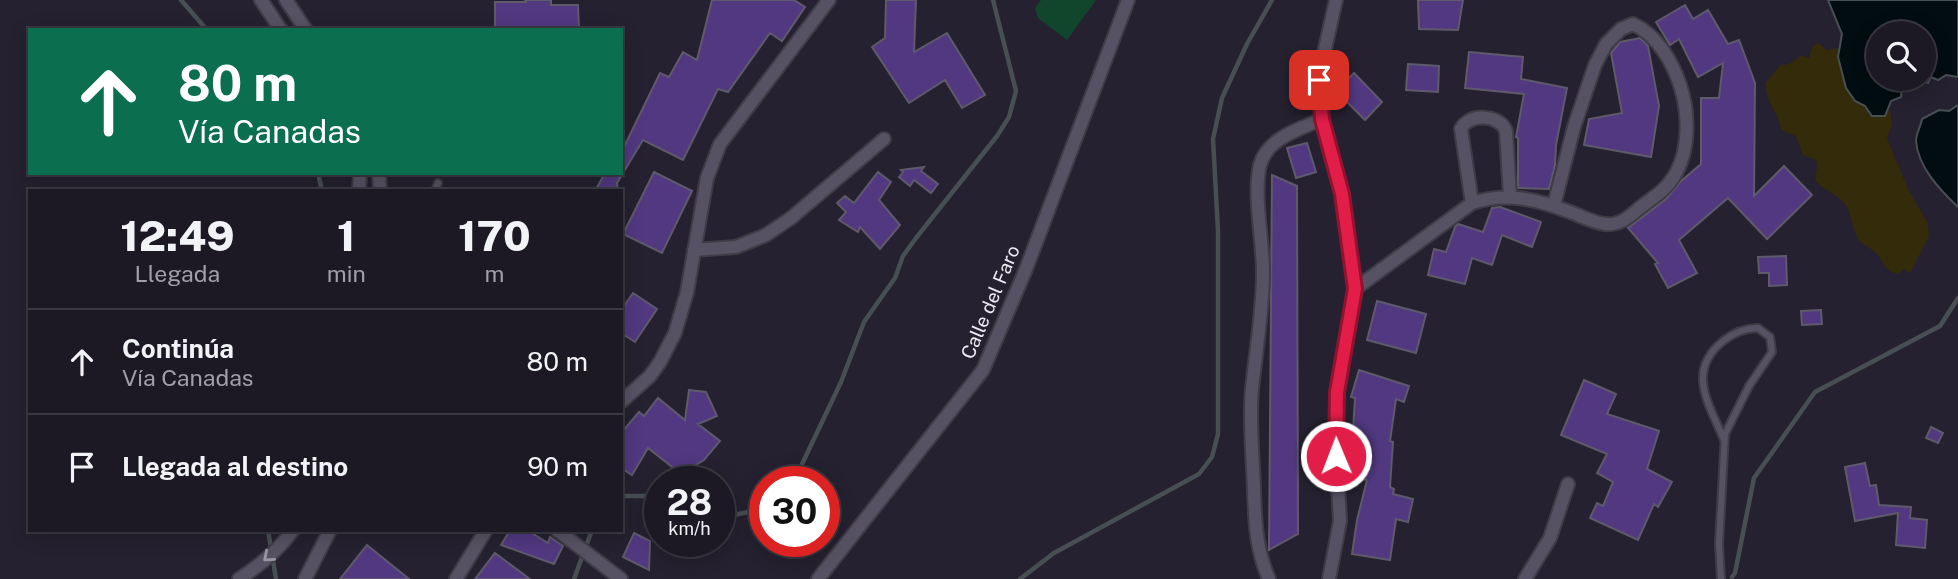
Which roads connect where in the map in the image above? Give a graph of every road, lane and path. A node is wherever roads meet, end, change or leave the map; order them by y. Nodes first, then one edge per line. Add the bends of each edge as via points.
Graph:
1 (261, 0) edge
2 (286, 0) edge
3 (829, 0) edge
4 (1128, 0) edge
5 (1336, 0) edge
6 (280, 28) edge
7 (305, 28) edge
8 (1322, 119) junction
9 (884, 139) dead end
10 (439, 183) dead end
11 (436, 189) edge
12 (1510, 196) junction
13 (1472, 203) junction
14 (1554, 205) junction
15 (694, 250) junction
16 (1355, 289) junction
17 (623, 400) edge
18 (1724, 440) junction
19 (1568, 484) dead end
20 (291, 532) edge
21 (329, 532) edge
22 (485, 532) edge
23 (560, 532) edge
24 (239, 579) edge
25 (306, 579) edge
26 (456, 579) edge
27 (621, 579) edge
28 (818, 579) edge
29 (1269, 579) edge
30 (1329, 579) edge
31 (1525, 579) edge
32 (1721, 579) edge

1 - 6 street
2 - 7 street
3 - 15 street via 720,144 710,166
4 - 28 street, Calle del Faro via 983,370
5 - 8 street via 1319,80
8 - 16 street via 1342,194
8 - 29 street via 1279,139 1260,165 1262,290 1252,429 1256,538
9 - 15 street via 766,235 736,247
10 - 11 lane
12 - 13 street
12 - 13 street via 1503,124 1471,117 1461,129
12 - 14 street
13 - 16 street
14 - 14 street via 1614,224 1669,184 1680,168 1687,128 1674,68 1647,31 1633,24 1606,44 1595,65
15 - 17 street via 682,312 668,348 650,376
16 - 30 street via 1337,392 1340,521
18 - 18 lane via 1749,386 1772,352 1770,337 1758,328 1726,339 1703,369 1706,398
18 - 32 lane
19 - 31 street via 1553,531
20 -> 24 street
21 - 25 street
22 - 26 street
23 - 27 street

